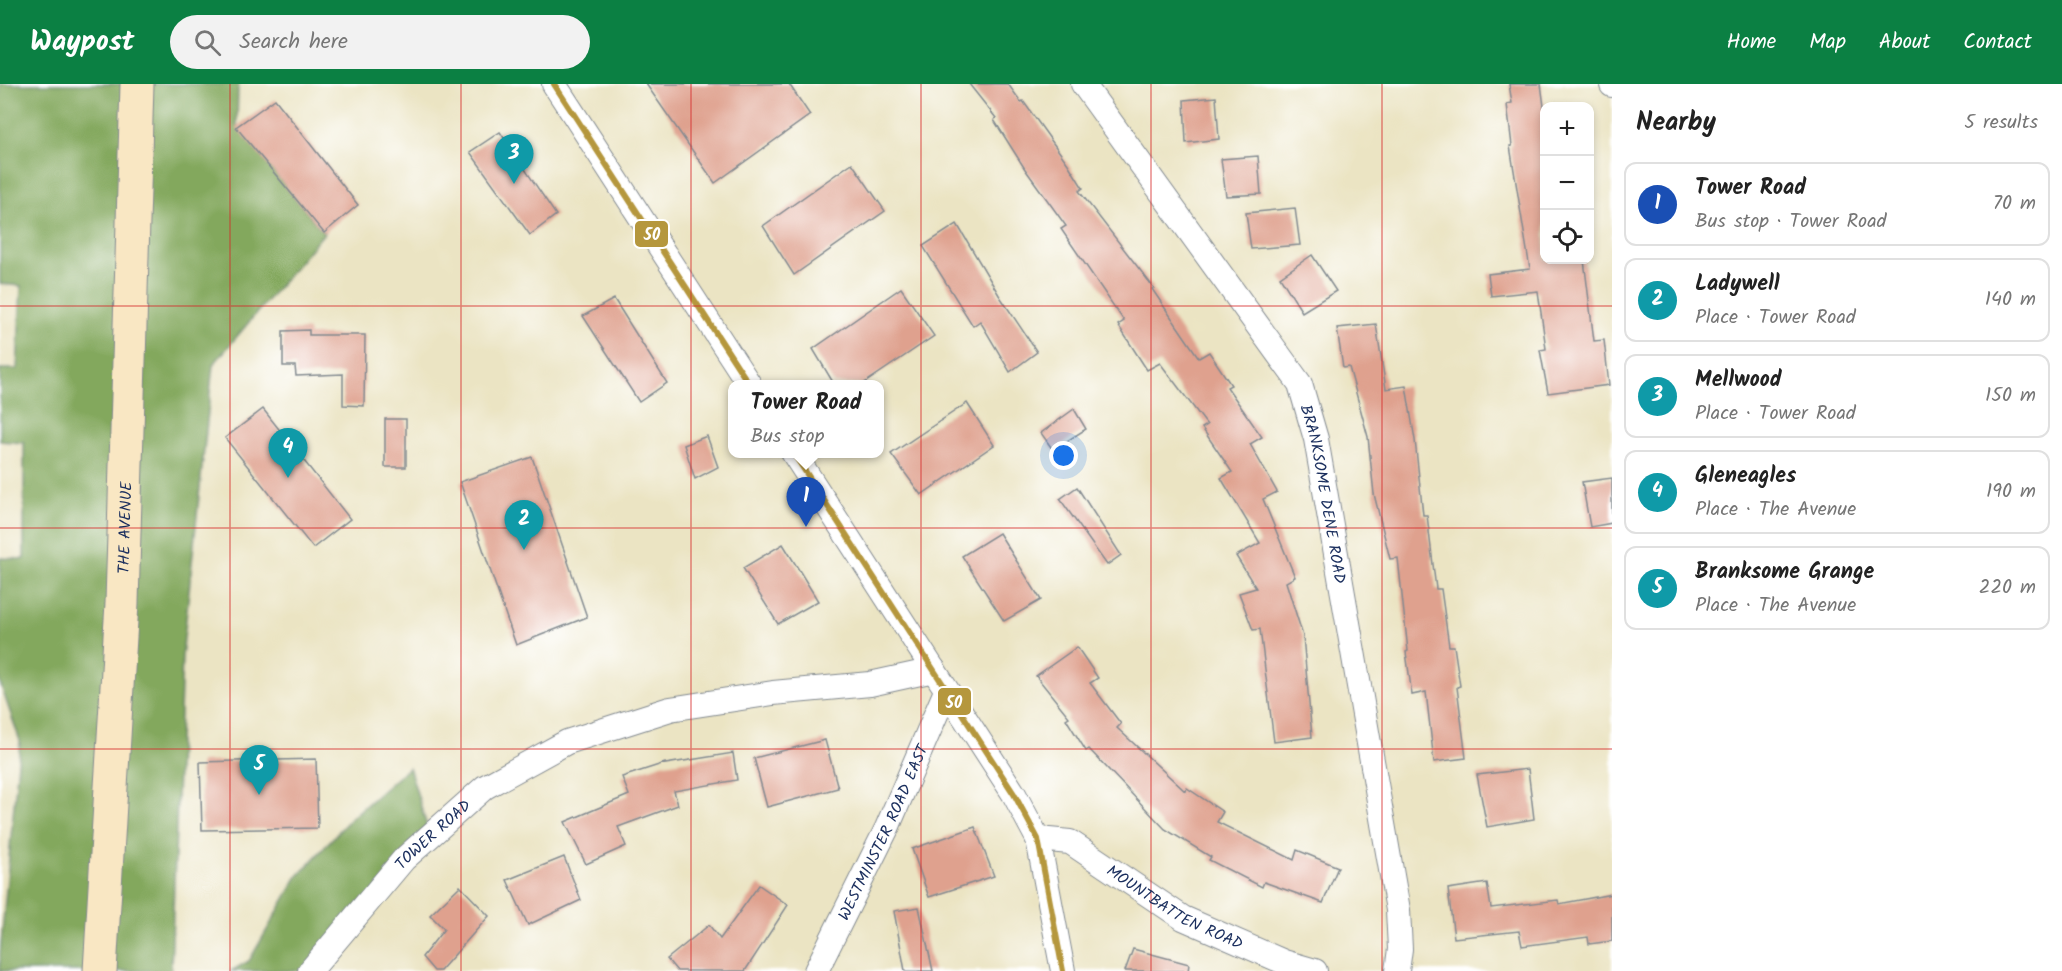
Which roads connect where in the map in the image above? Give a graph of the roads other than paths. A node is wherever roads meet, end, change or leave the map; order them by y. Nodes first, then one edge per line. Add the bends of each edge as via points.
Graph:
1 (136, 84) edge
2 (554, 84) edge
3 (1083, 84) edge
4 (746, 380) edge
5 (797, 458) edge
6 (940, 680) junction
7 (1038, 839) junction
8 (100, 971) edge
9 (310, 971) edge
10 (816, 971) edge
11 (1063, 971) edge
12 (1315, 971) edge
13 (1397, 971) edge

1 - 8 main road, THE AVENUE via 122,603
2 - 4 street
3 - 13 street, BRANKSOME DENE ROAD via 1300,384 1316,439 1398,910
5 - 6 street
6 - 7 street via 1014,794
6 - 9 street, TOWER ROAD via 773,693 670,709 567,742 485,787 412,851
6 - 10 street, WESTMINSTER ROAD EAST via 887,828
7 - 11 street
7 - 12 street, MOUNTBATTEN ROAD via 1070,842 1183,918 1284,962

